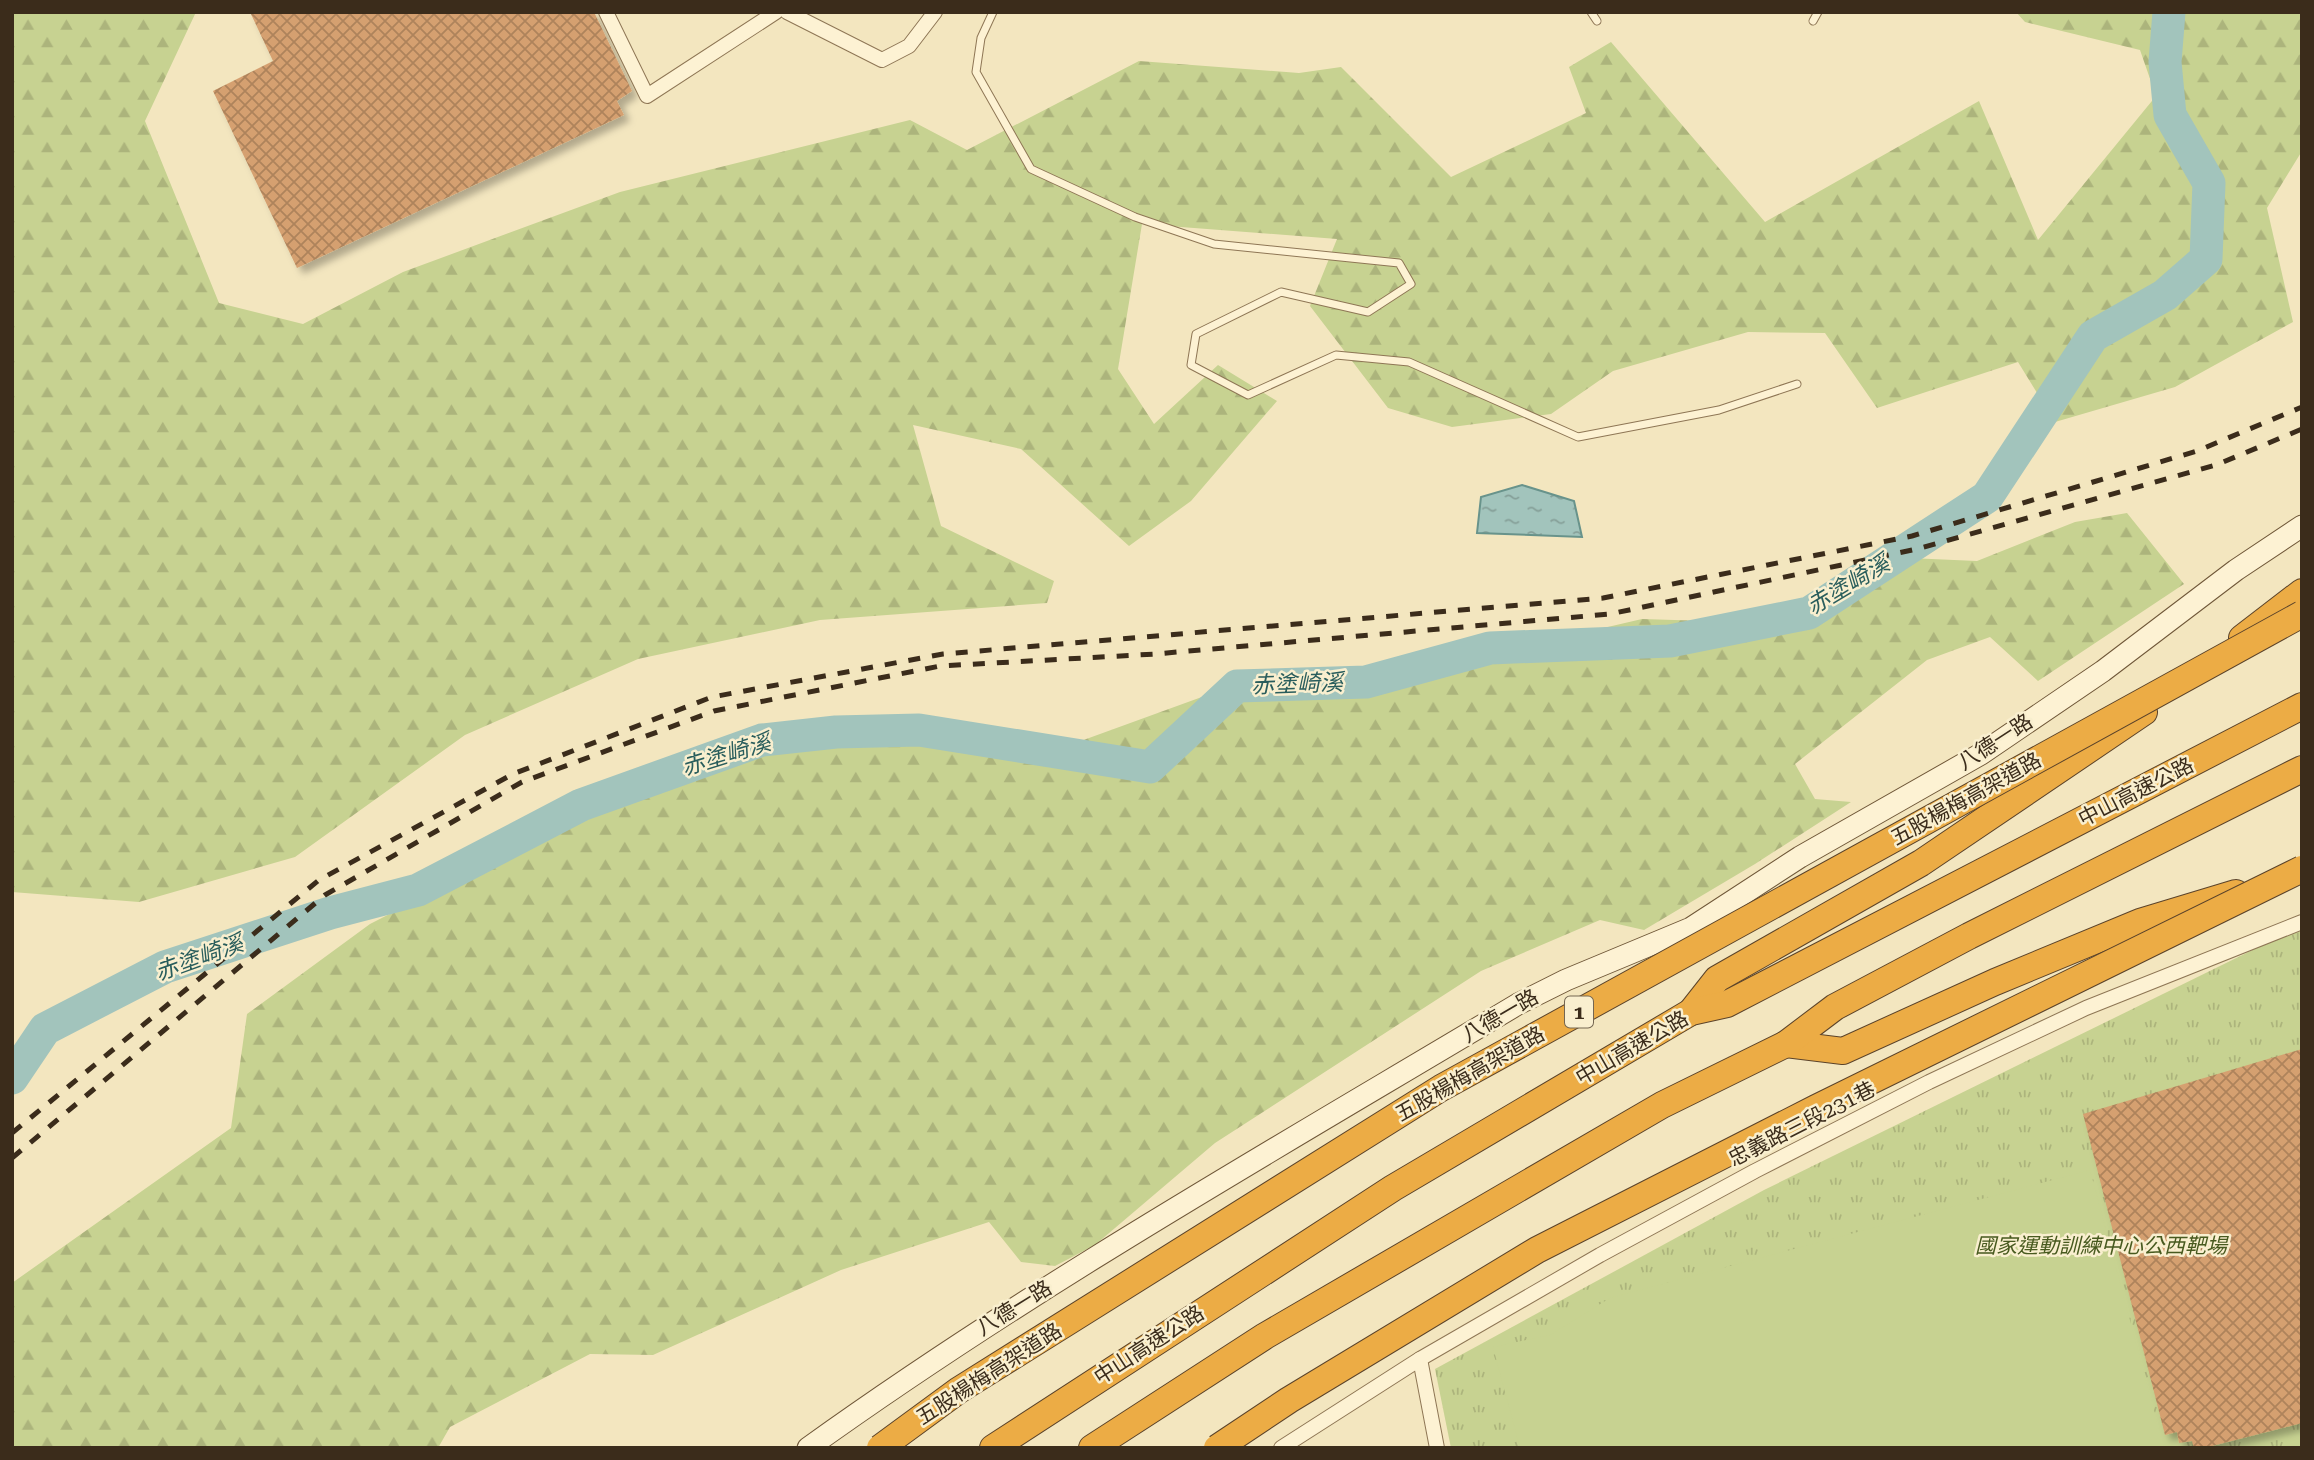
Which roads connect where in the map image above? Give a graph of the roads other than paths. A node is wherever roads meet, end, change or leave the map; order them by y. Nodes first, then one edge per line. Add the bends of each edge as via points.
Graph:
1 (606, 12) edge
2 (776, 12) edge
3 (787, 12) edge
4 (935, 12) edge
5 (993, 12) edge
6 (1591, 12) edge
7 (1818, 12) edge
8 (1597, 21) dead end
9 (1813, 21) dead end
10 (1797, 384) dead end
11 (2302, 526) edge
12 (2302, 592) edge
13 (2302, 614) edge
14 (2302, 706) edge
15 (2302, 769) edge
16 (2302, 871) edge
17 (2302, 922) edge
18 (1691, 1012) junction
19 (1786, 1044) junction
20 (1420, 1359) junction
21 (808, 1448) edge
22 (880, 1448) edge
23 (993, 1448) edge
24 (1092, 1448) edge
25 (1217, 1448) edge
26 (1281, 1448) edge
27 (1437, 1448) edge

1 - 2 street via 647,96
3 - 4 street via 882,60 909,46
5 - 10 lane via 981,38 976,72 1031,169 1135,217 1214,244 1399,263 1411,284 1368,312 1282,292 1196,334 1192,365 1248,396 1336,355 1409,362 1578,437 1719,411
6 - 8 lane
7 - 9 lane
11 - 21 street, 八德一路 via 1980,754 1800,857 1691,928 1518,1004 1019,1304
12 - 18 highway via 2170,694 1921,863 1717,979
13 - 22 highway, 五股楊梅高架道路 / 1, bridge via 1441,1088 959,1390
14 - 18 highway, 中山高速公路 via 1727,1004
15 - 19 highway via 1847,1001
16 - 19 highway via 2140,922 1843,1051
16 - 25 highway, bridge via 1537,1250
17 - 20 street, 忠義路三段231巷 via 2086,1008 1929,1082 1636,1235
18 - 23 highway, 中山高速公路 via 1393,1188
19 - 24 highway via 1662,1105 1301,1315
20 - 26 street, 忠義路三段231巷
20 - 27 street

